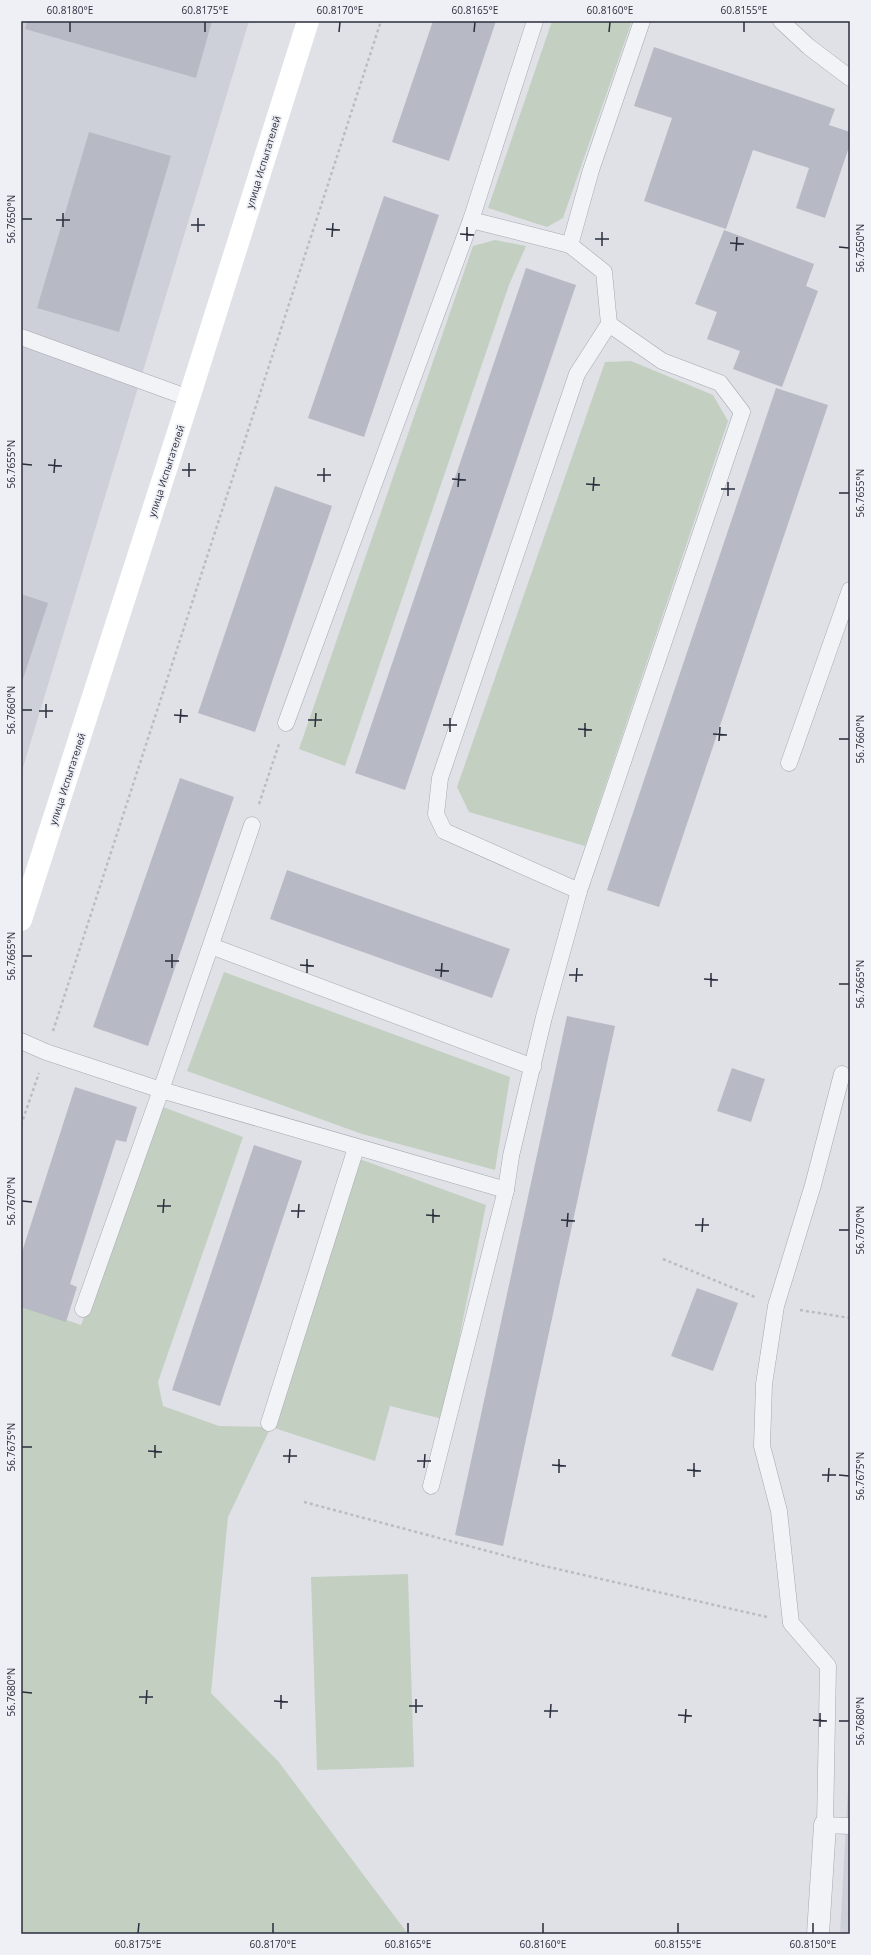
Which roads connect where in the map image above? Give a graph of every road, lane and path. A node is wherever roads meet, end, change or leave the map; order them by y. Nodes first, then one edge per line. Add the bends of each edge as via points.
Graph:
1 (308, 21) edge
2 (381, 21) edge
3 (535, 21) edge
4 (642, 21) edge
5 (781, 21) edge
6 (850, 78) edge
7 (471, 220) junction
8 (570, 245) junction
9 (609, 324) junction
10 (21, 337) edge
11 (189, 398) junction
12 (850, 590) edge
13 (286, 723) joint
14 (789, 763) dead end
15 (252, 825) joint
16 (580, 891) junction
17 (21, 920) edge
18 (211, 946) junction
19 (21, 1041) edge
20 (46, 1052) junction
21 (533, 1067) junction
22 (842, 1074) dead end
23 (161, 1090) junction
24 (21, 1125) edge
25 (356, 1148) junction
26 (506, 1190) junction
27 (83, 1310) dead end
28 (269, 1423) dead end
29 (431, 1486) dead end
30 (304, 1502) dead end
31 (791, 1623) junction
32 (825, 1825) junction
33 (850, 1826) edge
34 (818, 1934) edge

1 - 11 main road, улица Испытателей
2 - 20 path
3 - 7 lane
4 - 8 lane via 591,170
5 - 6 lane via 809,47
7 - 8 lane
7 - 13 lane
8 - 9 lane via 604,272
9 - 16 lane via 662,362 720,383 742,412
9 - 16 lane via 577,374 440,778 436,814 444,831
10 - 11 lane
11 - 17 main road, улица Испытателей
12 - 14 lane
13 - 15 path
15 - 18 lane
16 - 21 lane via 544,1017
18 - 21 lane
18 - 23 lane
19 - 20 lane
20 - 23 lane
20 - 24 path
21 - 26 lane via 511,1156
22 - 31 lane via 813,1185 776,1306 764,1384 762,1446 778,1511
23 - 25 lane
23 - 27 lane
25 - 26 lane
25 - 28 lane
26 - 29 lane
30 - 31 path via 540,1565
31 - 32 lane via 828,1666
32 - 33 lane
32 - 34 street

